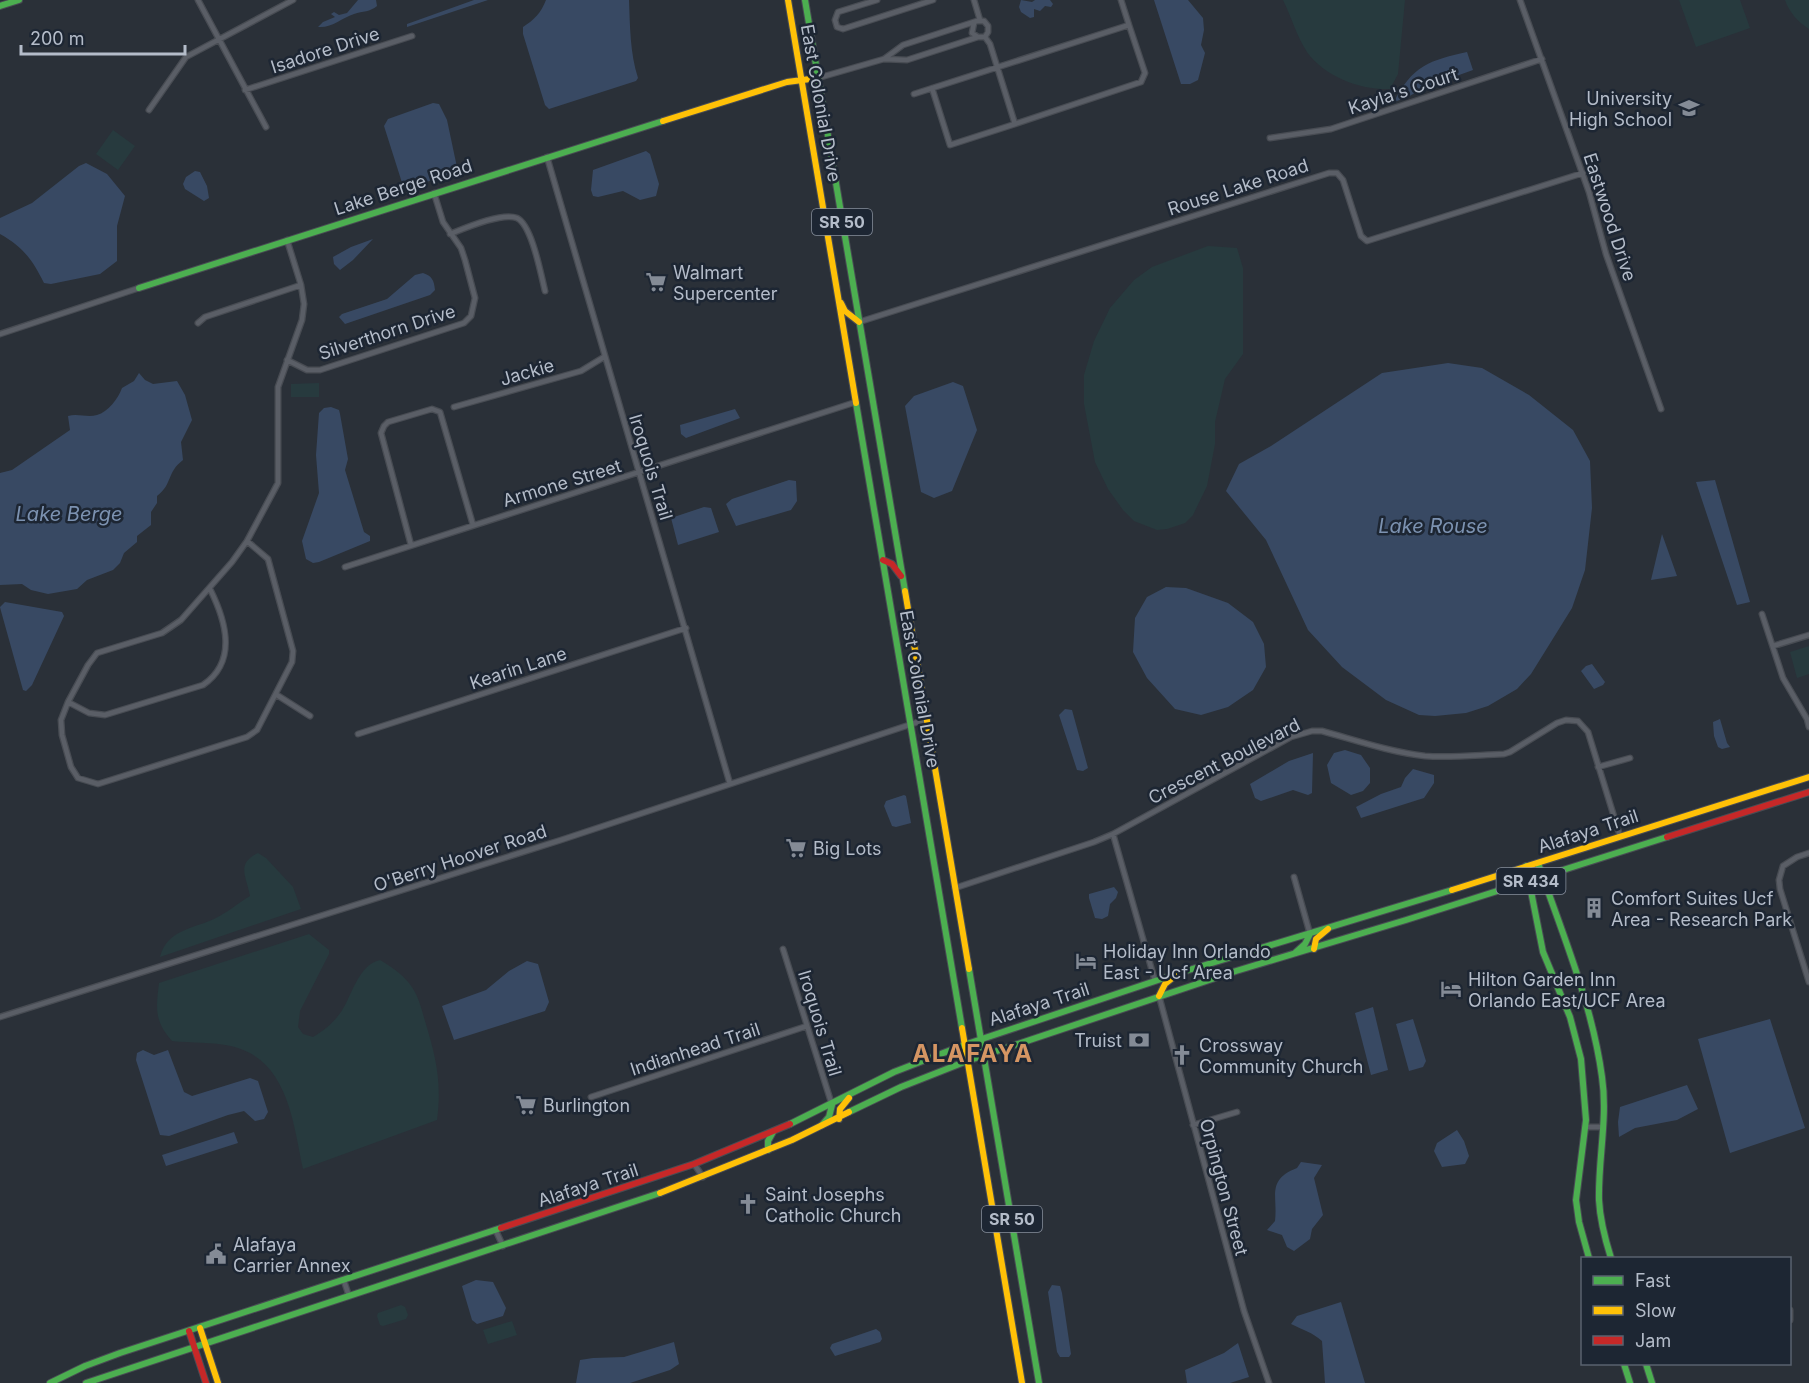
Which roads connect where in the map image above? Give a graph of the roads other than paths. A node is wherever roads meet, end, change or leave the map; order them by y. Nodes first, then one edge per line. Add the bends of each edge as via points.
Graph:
1 (19, 0) edge
2 (198, 0) edge
3 (293, 0) edge
4 (788, 0) edge
5 (805, 0) edge
6 (877, 0) edge
7 (933, 0) edge
8 (974, 0) edge
9 (1121, 0) edge
10 (1520, 0) edge
11 (0, 6) edge
12 (980, 20) junction
13 (974, 23) junction
14 (1129, 25) junction
15 (412, 36) dead end
16 (978, 37) junction
17 (985, 37) junction
18 (219, 38) junction
19 (884, 59) junction
20 (1542, 59) junction
21 (996, 68) junction
22 (818, 78) junction
23 (801, 80) junction
24 (932, 88) junction
25 (245, 90) junction
26 (914, 94) dead end
27 (149, 110) dead end
28 (1015, 124) junction
29 (266, 127) dead end
30 (1270, 138) dead end
31 (547, 157) junction
32 (1582, 173) junction
33 (434, 193) junction
34 (450, 234) junction
35 (287, 240) junction
36 (301, 285) junction
37 (140, 288) joint
38 (545, 291) dead end
39 (838, 297) junction
40 (859, 321) junction
41 (198, 323) dead end
42 (0, 334) edge
43 (604, 357) junction
44 (287, 360) junction
45 (856, 402) junction
46 (454, 407) dead end
47 (1661, 409) dead end
48 (876, 417) junction
49 (639, 473) junction
50 (473, 525) junction
51 (247, 542) junction
52 (411, 545) junction
53 (883, 560) junction
54 (345, 567) dead end
55 (903, 579) junction
56 (210, 589) junction
57 (1762, 614) dead end
58 (686, 628) junction
59 (1809, 635) edge
60 (1773, 646) junction
61 (277, 695) junction
62 (68, 702) junction
63 (310, 716) dead end
64 (927, 719) junction
65 (1808, 719) edge
66 (910, 725) junction
67 (1809, 727) edge
68 (358, 734) dead end
69 (1630, 758) dead end
70 (1598, 767) junction
71 (1809, 777) edge
72 (730, 784) junction
73 (1809, 792) edge
74 (1113, 834) junction
75 (1620, 836) junction
76 (1809, 853) edge
77 (1538, 862) junction
78 (1526, 866) junction
79 (1294, 877) dead end
80 (1543, 877) junction
81 (1529, 881) junction
82 (955, 888) junction
83 (1330, 928) junction
84 (1310, 934) junction
85 (783, 949) dead end
86 (1314, 949) junction
87 (1294, 955) junction
88 (1179, 973) junction
89 (1155, 981) junction
90 (1809, 981) edge
91 (1159, 996) junction
92 (0, 1017) edge
93 (807, 1026) junction
94 (981, 1039) junction
95 (964, 1045) junction
96 (984, 1056) junction
97 (967, 1061) junction
98 (851, 1095) junction
99 (591, 1097) dead end
100 (832, 1105) junction
101 (1237, 1112) dead end
102 (839, 1119) junction
103 (1193, 1125) junction
104 (1585, 1126) junction
105 (1603, 1126) junction
106 (820, 1128) junction
107 (773, 1131) junction
108 (768, 1150) junction
109 (694, 1164) junction
110 (703, 1177) junction
111 (496, 1231) junction
112 (503, 1246) junction
113 (1589, 1257) edge
114 (1611, 1257) edge
115 (344, 1281) junction
116 (349, 1296) junction
117 (200, 1328) junction
118 (189, 1331) junction
119 (205, 1342) junction
120 (194, 1346) junction
121 (1624, 1365) edge
122 (1646, 1365) edge
123 (50, 1383) edge
124 (86, 1383) edge
125 (206, 1383) edge
126 (218, 1383) edge
127 (1022, 1383) edge
128 (1039, 1383) edge
129 (1269, 1383) edge
130 (1630, 1383) edge
131 (1652, 1383) edge

1 - 11 main road
2 - 18 street
3 - 18 street
4 - 23 main road, East Colonial Drive / SR 50
5 - 22 main road, East Colonial Drive / SR 50
6 - 7 street via 838,12 837,27 843,29
8 - 12 street
9 - 14 street
10 - 20 street, Eastwood Drive
12 - 13 street
12 - 17 street via 988,26
13 - 16 street via 972,29
13 - 19 street via 903,45
14 - 21 street
14 - 28 street via 1144,73 1141,82
15 - 25 street, Isadore Drive
16 - 17 street
16 - 19 street via 907,60
17 - 21 street
18 - 25 street
18 - 27 street via 186,57
19 - 22 street
20 - 30 street, Kayla's Court via 1331,129
20 - 32 street, Eastwood Drive
21 - 24 street
21 - 28 street
22 - 23 main road, Lake Berge Road
22 - 40 main road, East Colonial Drive / SR 50
23 - 31 main road, Lake Berge Road
23 - 39 main road, East Colonial Drive / SR 50
24 - 26 street
24 - 28 street via 950,145
25 - 29 street
31 - 33 main road, Lake Berge Road
31 - 43 street, Iroquois Trail
32 - 40 street, Rouse Lake Road via 1367,241 1361,236 1340,175 1329,173
32 - 47 street, Eastwood Drive
33 - 34 street, Silverthorn Drive
33 - 35 main road, Lake Berge Road
34 - 38 street via 504,217 518,219 527,228
34 - 44 street, Silverthorn Drive via 465,260 475,298 471,316 464,323 320,370 307,370
35 - 36 street
35 - 37 main road, Lake Berge Road
36 - 41 street via 205,317
36 - 44 street via 302,320
37 - 42 street, Lake Berge Road
39 - 40 main road via 845,310
39 - 45 main road, East Colonial Drive / SR 50
40 - 48 main road, East Colonial Drive / SR 50
43 - 46 street, Jackie via 581,371
43 - 49 street, Iroquois Trail
44 - 51 street via 278,387 278,483
45 - 48 main road
45 - 49 street, Armone Street
45 - 53 main road, East Colonial Drive / SR 50
48 - 55 main road, East Colonial Drive / SR 50
49 - 50 street, Armone Street
49 - 58 street, Iroquois Trail
50 - 52 street, Armone Street
50 - 52 street via 440,412 432,409 388,422 381,433
51 - 56 street
51 - 61 street via 268,559 293,651
52 - 54 street, Armone Street
53 - 55 main road via 892,564
53 - 66 main road, East Colonial Drive / SR 50
55 - 64 main road, East Colonial Drive / SR 50
56 - 62 street via 181,620 162,633 97,653
56 - 62 street via 227,643 224,662 213,678 204,685 105,715 89,713
57 - 60 street
58 - 68 street, Kearin Lane
58 - 72 street, Iroquois Trail
59 - 60 street
60 - 65 street via 1787,688
61 - 62 street via 257,730 247,737 98,784 78,778 71,767 62,735
61 - 63 street
64 - 66 street, O'Berry Hoover Road
64 - 82 main road, East Colonial Drive / SR 50
65 - 67 street
66 - 72 street, O'Berry Hoover Road
66 - 95 main road, East Colonial Drive / SR 50
69 - 70 street
70 - 74 street, Crescent Boulevard via 1588,732 1578,721 1557,723 1510,752 1449,757 1400,751 1312,731 1292,737
70 - 75 street
71 - 75 main road, Alafaya Trail / SR 434
72 - 92 street, O'Berry Hoover Road
73 - 80 main road, Alafaya Trail / SR 434
74 - 82 street, Crescent Boulevard
74 - 89 street
75 - 77 main road, Alafaya Trail / SR 434
76 - 90 street via 1783,866 1779,880
77 - 78 main road, Alafaya Trail / SR 434
77 - 80 main road
78 - 81 main road
78 - 83 main road, Alafaya Trail / SR 434
79 - 84 street
80 - 81 main road, Alafaya Trail / SR 434
80 - 105 main road via 1593,1029 1602,1080
81 - 86 main road, Alafaya Trail / SR 434
81 - 104 main road via 1544,953 1576,1033 1584,1084
82 - 94 main road, East Colonial Drive / SR 50
83 - 84 main road, Alafaya Trail / SR 434
83 - 86 main road via 1316,939
84 - 87 main road
84 - 88 main road, Alafaya Trail / SR 434
85 - 93 street, Iroquois Trail
86 - 87 main road, Alafaya Trail / SR 434
87 - 91 main road, Alafaya Trail / SR 434
88 - 89 main road, Alafaya Trail / SR 434
88 - 91 main road via 1165,984
89 - 94 main road, Alafaya Trail / SR 434
91 - 96 main road, Alafaya Trail / SR 434
91 - 103 street, Orpington Street
93 - 99 street, Indianhead Trail
93 - 100 street, Iroquois Trail
94 - 95 main road, Alafaya Trail / SR 434
94 - 96 main road, East Colonial Drive / SR 50
95 - 97 main road, East Colonial Drive / SR 50
95 - 98 main road, Alafaya Trail via 894,1072
96 - 97 main road, Alafaya Trail / SR 434
96 - 128 main road, East Colonial Drive / SR 50
97 - 102 main road, Alafaya Trail via 917,1080
97 - 127 main road, East Colonial Drive / SR 50
98 - 100 main road, Alafaya Trail
98 - 102 main road via 840,1109
100 - 106 main road
100 - 107 main road, Alafaya Trail
101 - 103 street
102 - 106 main road, Alafaya Trail
103 - 129 street, Orpington Street via 1244,1311
104 - 105 street
104 - 113 main road via 1576,1192
105 - 114 main road via 1599,1202
106 - 108 main road, Alafaya Trail
107 - 108 main road
107 - 109 main road, Alafaya Trail
108 - 110 main road, Alafaya Trail
109 - 110 street
109 - 111 main road, Alafaya Trail
110 - 112 main road, Alafaya Trail
111 - 112 street
111 - 115 main road, Alafaya Trail
112 - 116 main road, Alafaya Trail
115 - 116 street
115 - 117 main road, Alafaya Trail
116 - 119 main road, Alafaya Trail
117 - 118 main road, Alafaya Trail
117 - 119 main road
118 - 120 main road
118 - 123 main road, Alafaya Trail via 102,1360
119 - 120 main road, Alafaya Trail
119 - 126 main road
120 - 124 main road, Alafaya Trail
120 - 125 main road
121 - 130 main road
122 - 131 main road

